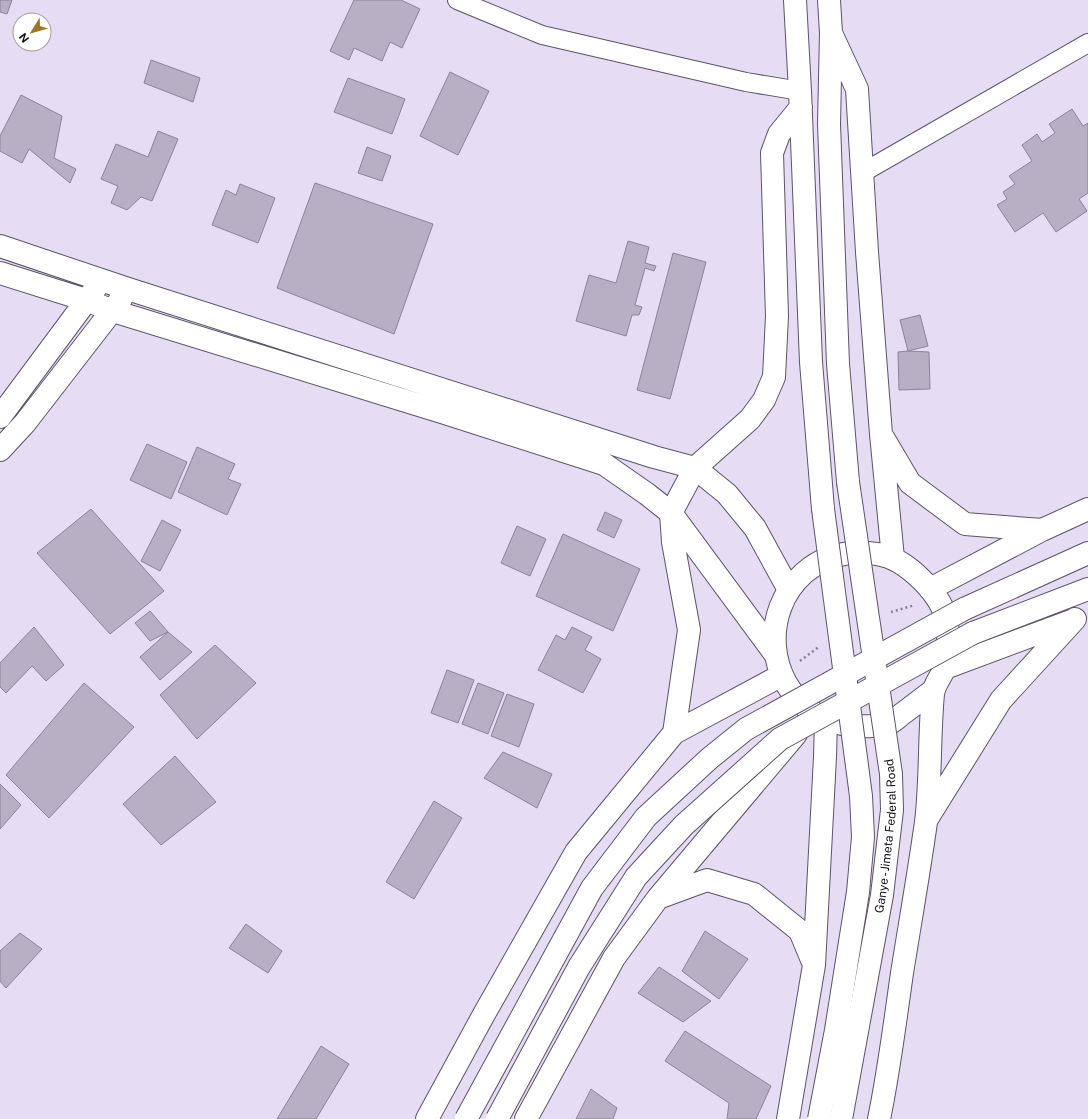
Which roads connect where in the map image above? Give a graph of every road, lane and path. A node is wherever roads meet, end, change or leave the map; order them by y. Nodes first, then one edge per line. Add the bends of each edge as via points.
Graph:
1 (457, 0) edge
2 (795, 0) edge
3 (829, 0) edge
4 (831, 33) junction
5 (1088, 43) edge
6 (800, 99) junction
7 (862, 173) junction
8 (0, 246) edge
9 (0, 273) edge
10 (102, 280) junction
11 (128, 289) junction
12 (86, 300) junction
13 (113, 311) junction
14 (0, 417) edge
15 (881, 434) junction
16 (0, 450) edge
17 (695, 468) junction
18 (1088, 509) edge
19 (671, 513) junction
20 (1042, 530) junction
21 (1088, 553) edge
22 (893, 558) junction
23 (930, 589) junction
24 (1088, 589) edge
25 (789, 590) junction
26 (1081, 616) edge
27 (822, 645) dead end
28 (775, 654) junction
29 (945, 668) junction
30 (782, 675) junction
31 (934, 690) junction
32 (819, 716) junction
33 (674, 734) junction
34 (926, 822) junction
35 (658, 898) junction
36 (814, 965) junction
37 (427, 1119) edge
38 (466, 1119) edge
39 (497, 1119) edge
40 (526, 1119) edge
41 (788, 1119) edge
42 (819, 1119) edge
43 (841, 1119) edge
44 (879, 1119) edge

1 - 6 street via 542,35 746,82
2 - 6 main road, Ganye - Jimeta Federal Road
3 - 4 main road, Ganye - Jimeta Federal Road
4 - 7 main road via 858,89
4 - 43 main road, Ganye - Jimeta Federal Road, bridge via 829,124 838,364 848,482 891,774 892,810 882,895
5 - 7 street
6 - 17 main road via 779,134 772,153 777,316 774,377 764,400 750,419
6 - 42 main road, Ganye - Jimeta Federal Road, bridge via 811,362 823,509 861,796 863,837 858,892
7 - 15 main road
8 - 10 main road
9 - 12 main road
10 - 11 main road
10 - 12 main road
11 - 13 main road
11 - 17 main road
12 - 13 main road
12 - 14 main road
13 - 16 main road via 25,423
13 - 19 main road via 445,412 604,464
15 - 20 main road via 910,483 965,524
15 - 22 main road
17 - 19 main road
17 - 25 main road via 727,494 755,528
18 - 20 main road
19 - 28 main road
19 - 33 main road via 673,542 689,630
20 - 23 main road
21 - 38 main road, bridge via 964,609 746,729 710,758 646,817 592,888
22 - 23 main road via 913,572
22 - 25 main road via 861,552 837,555 804,573
23 - 29 main road via 938,598 947,620 949,644
24 - 39 main road, bridge via 973,633 780,739 684,826 636,877 578,967
25 - 28 main road via 779,610 774,631
26 - 29 main road
26 - 34 main road via 1001,700
27 - 30 path
28 - 30 main road
29 - 31 main road
30 - 32 main road via 800,702
30 - 33 main road
31 - 32 main road via 889,723 857,727
31 - 34 main road
32 - 35 main road
32 - 36 main road via 825,756
33 - 37 main road via 576,852
34 - 44 main road
35 - 36 main road via 707,880 754,894 800,931
35 - 40 main road via 614,958
36 - 41 main road

